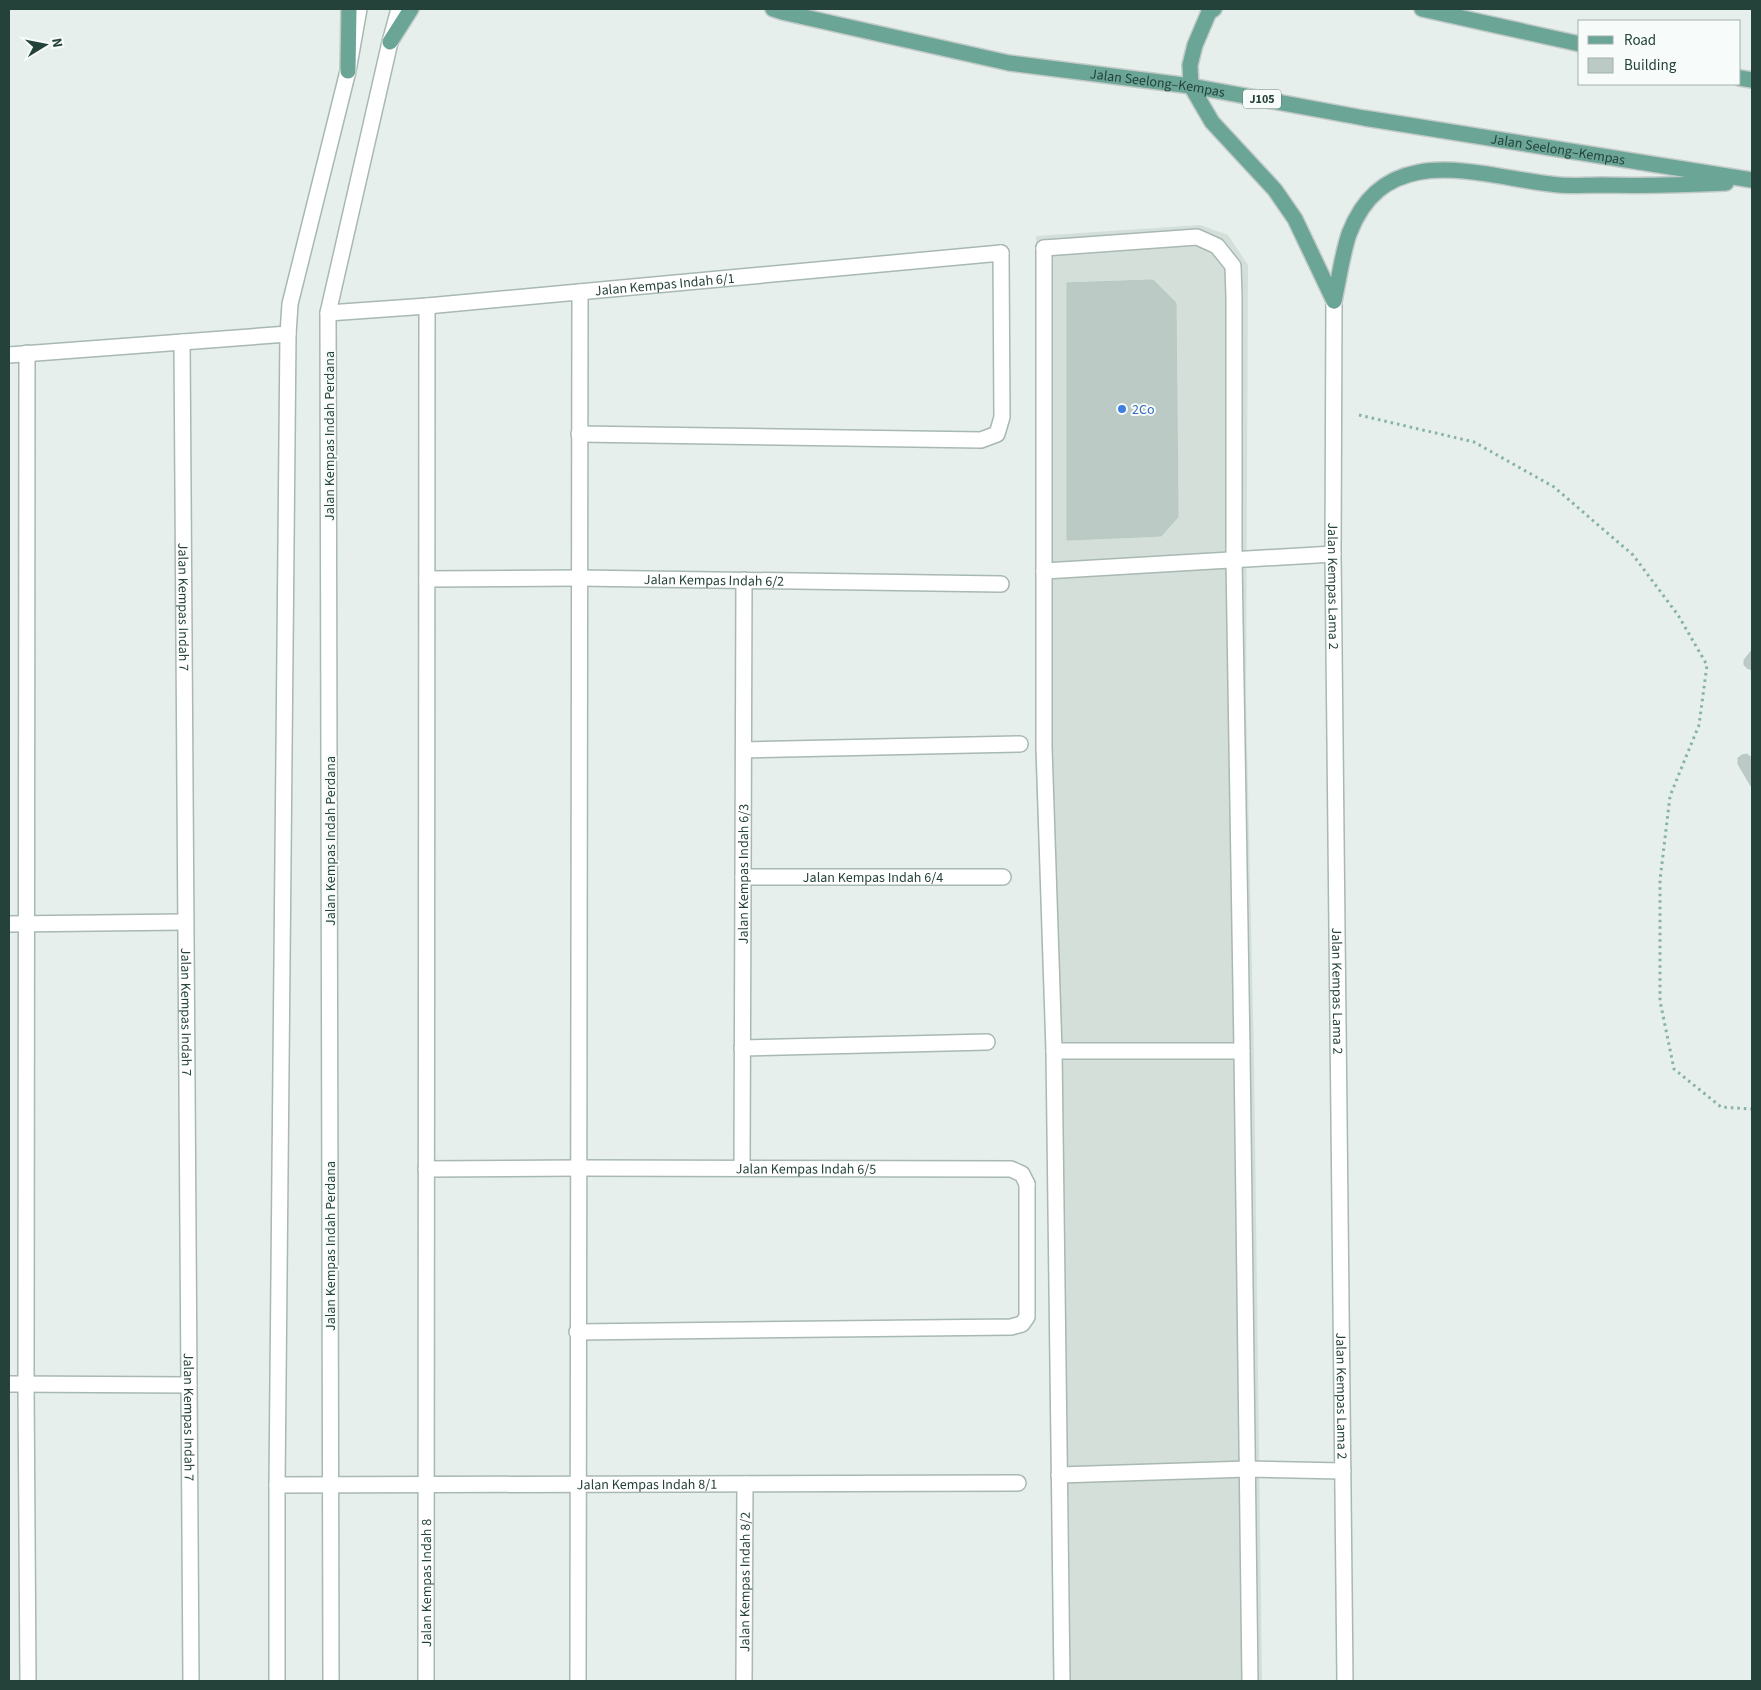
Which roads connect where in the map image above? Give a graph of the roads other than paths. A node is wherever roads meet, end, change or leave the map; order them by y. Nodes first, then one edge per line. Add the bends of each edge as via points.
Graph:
1 (350, 9) edge
2 (359, 9) edge
3 (399, 9) edge
4 (411, 9) edge
5 (763, 9) edge
6 (1214, 9) edge
7 (1422, 9) edge
8 (777, 10) edge
9 (390, 42) junction
10 (1578, 44) edge
11 (348, 70) junction
12 (1191, 86) junction
13 (1752, 181) edge
14 (580, 292) junction
15 (1334, 301) junction
16 (427, 306) junction
17 (328, 313) junction
18 (288, 334) junction
19 (182, 342) junction
20 (27, 353) junction
21 (9, 355) edge
22 (579, 434) junction
23 (1334, 554) junction
24 (1234, 560) junction
25 (1044, 571) junction
26 (579, 578) junction
27 (427, 579) junction
28 (744, 580) junction
29 (1001, 584) dead end
30 (1020, 744) dead end
31 (744, 750) junction
32 (743, 877) junction
33 (1003, 878) dead end
34 (185, 922) junction
35 (9, 924) edge
36 (26, 924) junction
37 (986, 1042) dead end
38 (742, 1048) junction
39 (1054, 1051) junction
40 (1242, 1051) junction
41 (578, 1168) junction
42 (742, 1168) junction
43 (426, 1170) junction
44 (577, 1332) junction
45 (9, 1384) edge
46 (26, 1384) junction
47 (189, 1385) junction
48 (1248, 1469) junction
49 (1343, 1471) junction
50 (1059, 1474) junction
51 (1018, 1483) dead end
52 (426, 1484) junction
53 (577, 1484) junction
54 (745, 1484) junction
55 (277, 1485) junction
56 (331, 1485) junction
57 (28, 1681) edge
58 (191, 1681) edge
59 (277, 1681) edge
60 (331, 1681) edge
61 (426, 1681) edge
62 (578, 1681) edge
63 (744, 1681) edge
64 (1062, 1681) edge
65 (1250, 1681) edge
66 (1344, 1681) edge

1 - 11 main road
2 - 11 street
3 - 9 street, Jalan Kempas Indah Perdana
4 - 9 main road
5 - 8 main road, Jalan Seelong–Kempas
6 - 12 main road via 1209,12 1195,46 1190,65
7 - 10 main road
8 - 12 main road, Jalan Seelong–Kempas / J105 via 1009,63
9 - 17 street, Jalan Kempas Indah Perdana
11 - 18 street via 290,304
12 - 13 main road, Jalan Seelong–Kempas / J105 via 1364,118
12 - 15 main road via 1212,122 1275,190 1295,219
13 - 15 main road via 1645,186 1559,185 1447,169 1411,174 1386,184 1364,205 1349,234
14 - 16 street, Jalan Kempas Indah 6/1
14 - 22 street
14 - 22 street, Jalan Kempas Indah 6/1 via 1001,253 1002,418 998,434 980,440
15 - 23 street, Jalan Kempas Lama 2
16 - 17 street, Jalan Kempas Indah 6/1
16 - 27 street, Jalan Kempas Indah 8
17 - 56 street, Jalan Kempas Indah Perdana
18 - 19 street
18 - 55 street
19 - 20 street
19 - 34 street, Jalan Kempas Indah 7
20 - 21 street
20 - 36 street
22 - 26 street
23 - 24 street
23 - 49 street, Jalan Kempas Lama 2
24 - 25 street
24 - 25 street via 1233,266 1217,246 1197,237 1044,248
24 - 40 street
25 - 39 street via 1044,747
26 - 27 street, Jalan Kempas Indah 6/2
26 - 28 street, Jalan Kempas Indah 6/2
26 - 41 street
27 - 43 street, Jalan Kempas Indah 8
28 - 29 street, Jalan Kempas Indah 6/2
28 - 31 street, Jalan Kempas Indah 6/3
30 - 31 street
31 - 32 street, Jalan Kempas Indah 6/3
32 - 33 street, Jalan Kempas Indah 6/4
32 - 38 street, Jalan Kempas Indah 6/3
34 - 36 street
34 - 47 street, Jalan Kempas Indah 7
35 - 36 street
36 - 46 street
37 - 38 street
38 - 42 street, Jalan Kempas Indah 6/3
39 - 40 street
39 - 50 street
40 - 48 street
41 - 42 street, Jalan Kempas Indah 6/5
41 - 43 street, Jalan Kempas Indah 6/5
41 - 44 street
42 - 44 street, Jalan Kempas Indah 6/5 via 1011,1169 1022,1174 1026,1184 1027,1318 1022,1324 1011,1327
43 - 52 street, Jalan Kempas Indah 8
44 - 53 street
45 - 46 street
46 - 47 street
46 - 57 street
47 - 58 street, Jalan Kempas Indah 7
48 - 49 street
48 - 50 street
48 - 65 street
49 - 66 street, Jalan Kempas Lama 2
50 - 64 street
51 - 54 street, Jalan Kempas Indah 8/1
52 - 53 street, Jalan Kempas Indah 8/1
52 - 56 street, Jalan Kempas Indah 8/1
52 - 61 street, Jalan Kempas Indah 8
53 - 54 street, Jalan Kempas Indah 8/1
53 - 62 street
54 - 63 street, Jalan Kempas Indah 8/2
55 - 56 street, Jalan Kempas Indah 8/1
55 - 59 street
56 - 60 street, Jalan Kempas Indah Perdana

